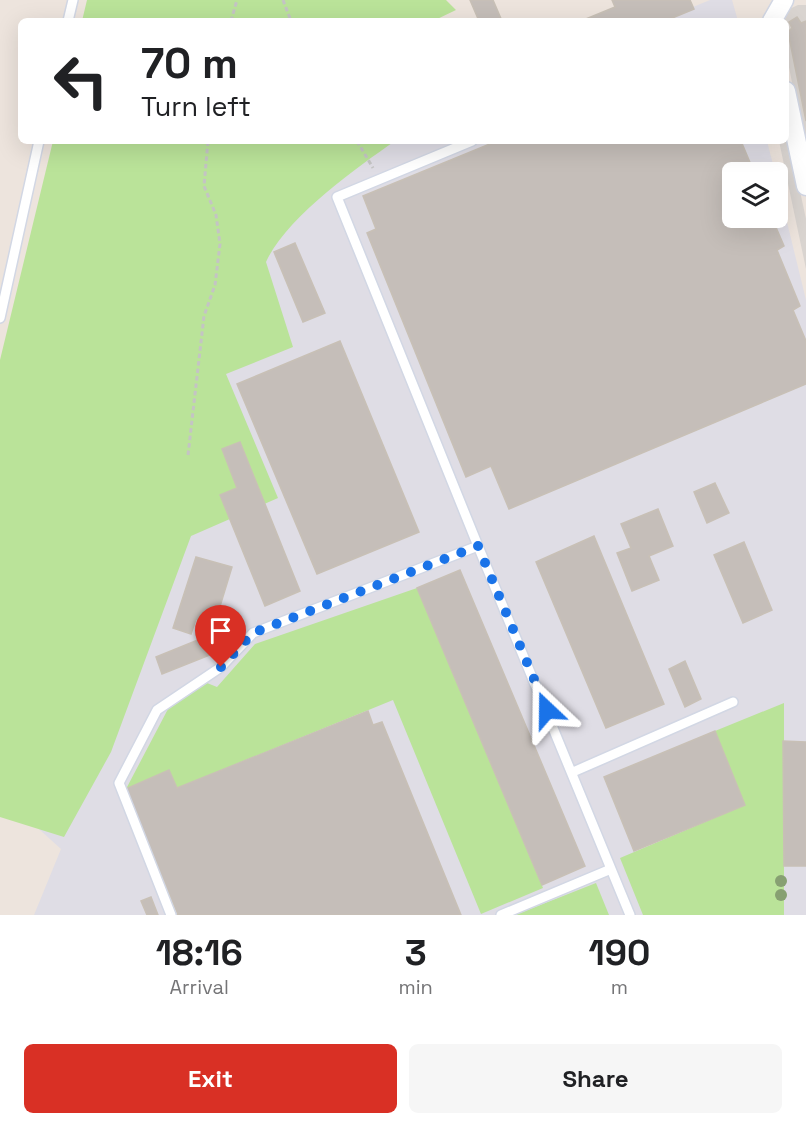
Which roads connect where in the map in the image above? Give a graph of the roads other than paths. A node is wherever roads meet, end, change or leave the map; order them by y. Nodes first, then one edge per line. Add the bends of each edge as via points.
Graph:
1 (73, 0) edge
2 (766, 0) edge
3 (784, 0) edge
4 (69, 18) edge
5 (771, 18) edge
6 (774, 18) edge
7 (789, 105) edge
8 (38, 144) edge
9 (465, 144) edge
10 (806, 186) edge
11 (0, 318) edge
12 (478, 546) junction
13 (733, 702) dead end
14 (573, 772) junction
15 (610, 869) junction
16 (171, 915) edge
17 (501, 915) edge
18 (630, 915) edge

1 - 4 lane
2 - 5 street
3 - 6 street
7 - 10 street
8 - 11 lane
9 - 12 lane via 337,197
12 - 14 lane
12 - 16 lane via 253,633 221,667 157,710 119,783
13 - 14 lane
14 - 15 lane
15 - 17 lane
15 - 18 lane

